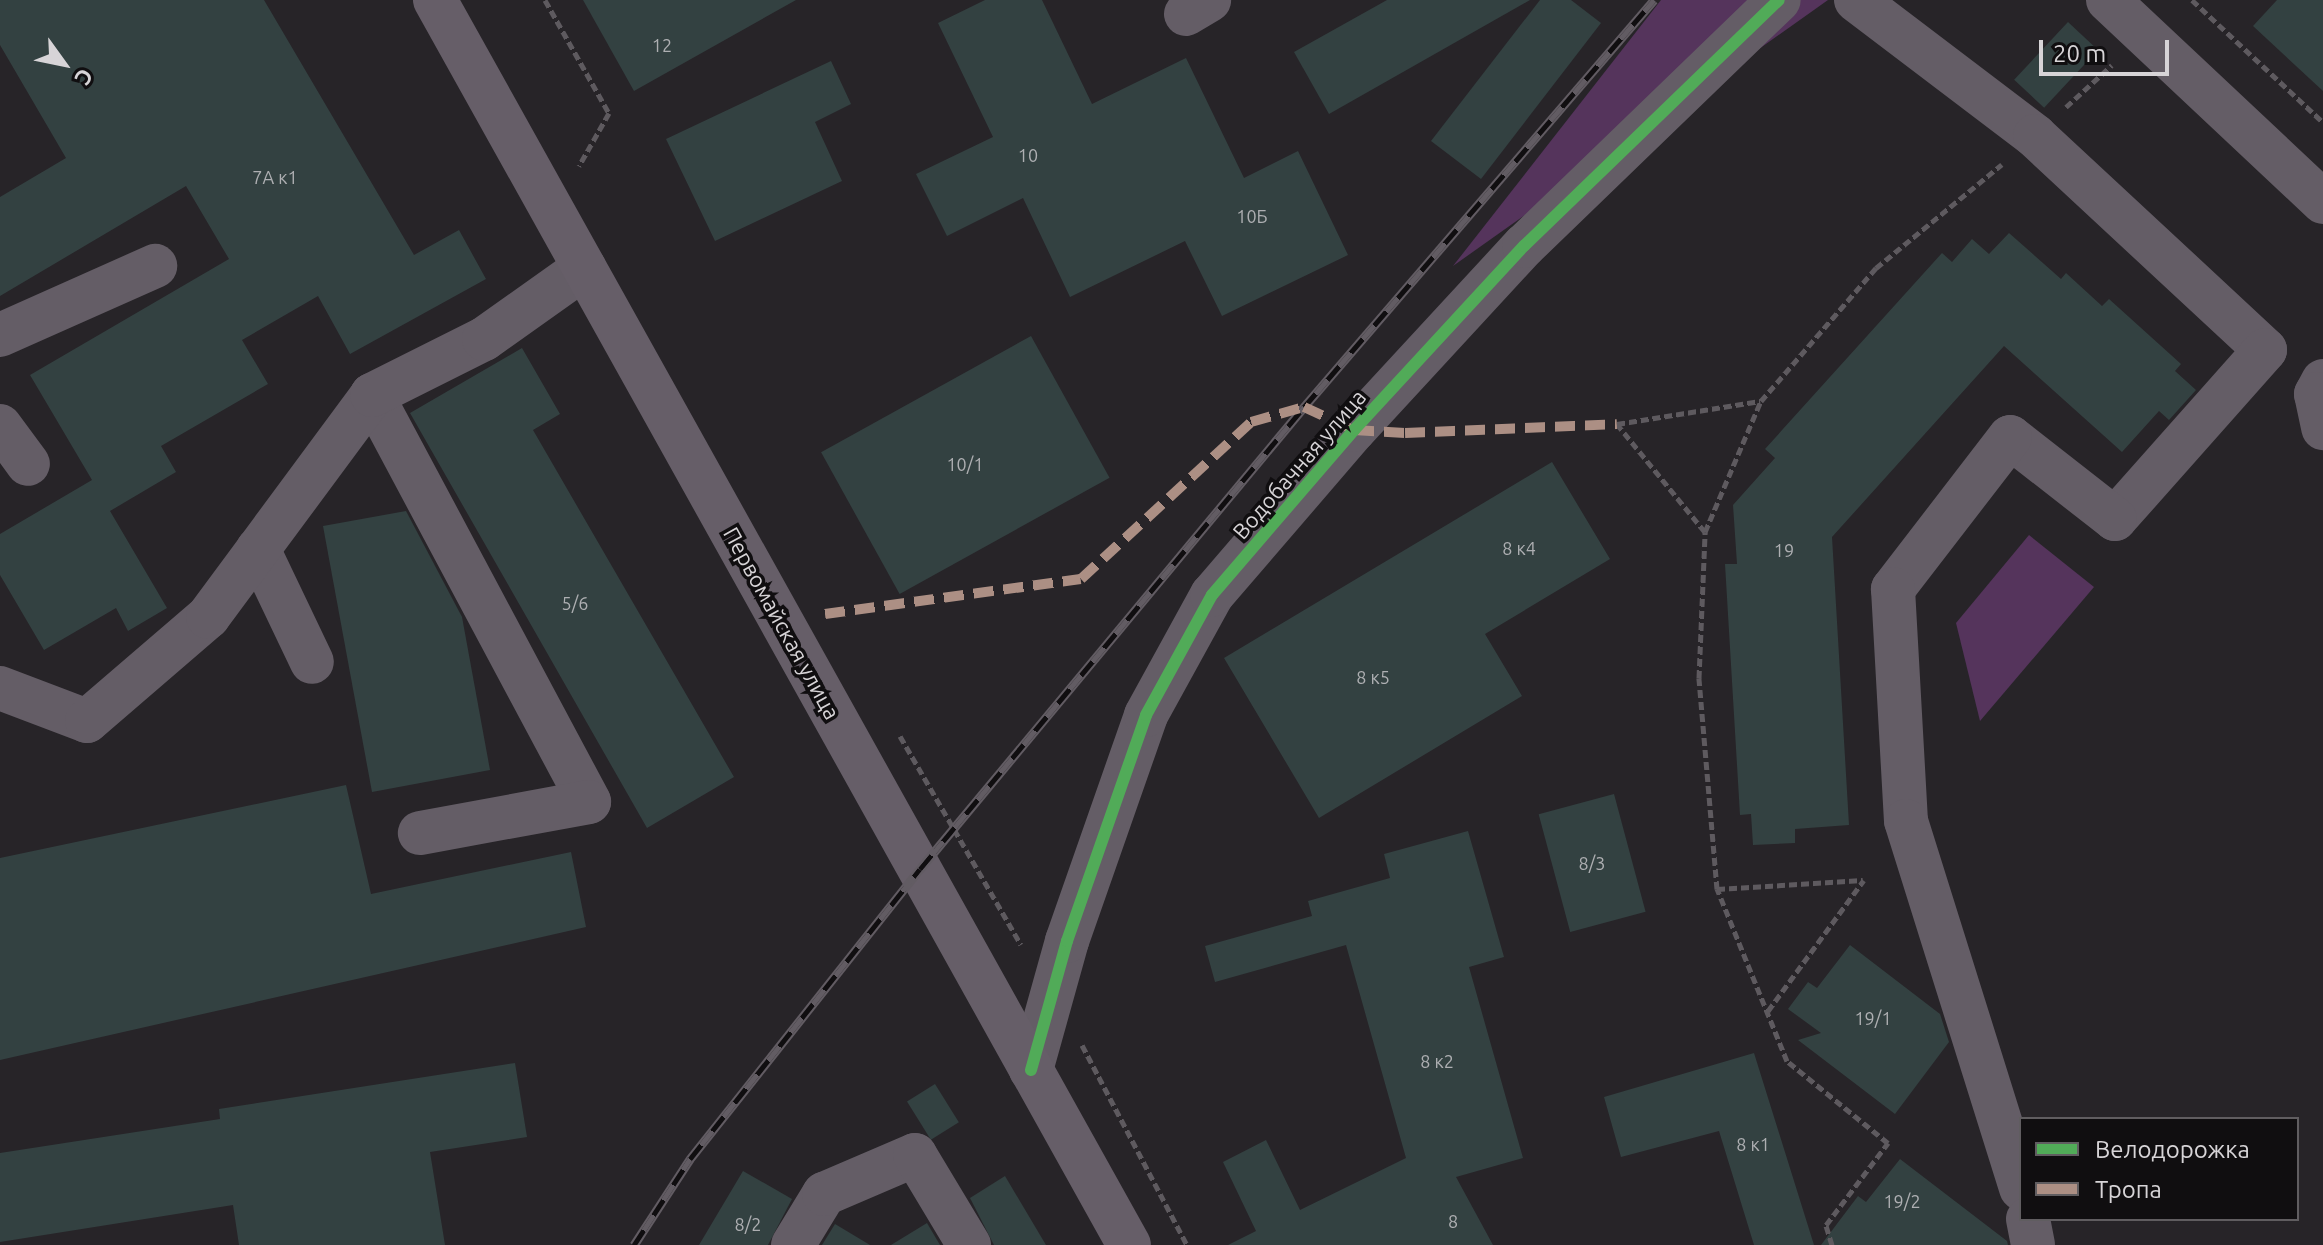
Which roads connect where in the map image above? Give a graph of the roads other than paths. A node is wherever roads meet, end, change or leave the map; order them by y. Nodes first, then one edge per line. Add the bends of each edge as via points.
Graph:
1 (435, 0) edge
2 (1779, 0) edge
3 (1856, 0) edge
4 (2108, 0) edge
5 (2323, 202) edge
6 (155, 266) dead end
7 (584, 268) junction
8 (0, 335) edge
9 (2323, 381) edge
10 (372, 395) junction
11 (0, 426) edge
12 (2323, 428) edge
13 (28, 464) dead end
14 (258, 549) junction
15 (312, 662) dead end
16 (0, 688) edge
17 (420, 833) dead end
18 (1031, 1070) junction
19 (2019, 1182) edge
20 (2028, 1221) edge
21 (793, 1245) edge
22 (969, 1245) edge
23 (1129, 1245) edge
24 (2033, 1245) edge

1 - 7 main road, Первомайская улица
2 - 18 street, Водобачная улица via 1524,246 1354,430 1212,595 1146,715 1048,1000
3 - 19 street via 2035,136 2265,350 2115,519 2010,437 1893,589 1906,821
4 - 5 street
6 - 8 street
7 - 10 street via 484,339
7 - 18 main road, Первомайская улица
9 - 12 street via 2316,394
10 - 14 street
10 - 17 street via 589,802
11 - 13 street
14 - 15 street
14 - 16 street via 208,617 87,721
18 - 23 main road, Первомайская улица
20 - 24 street
21 - 22 street via 824,1194 915,1155

